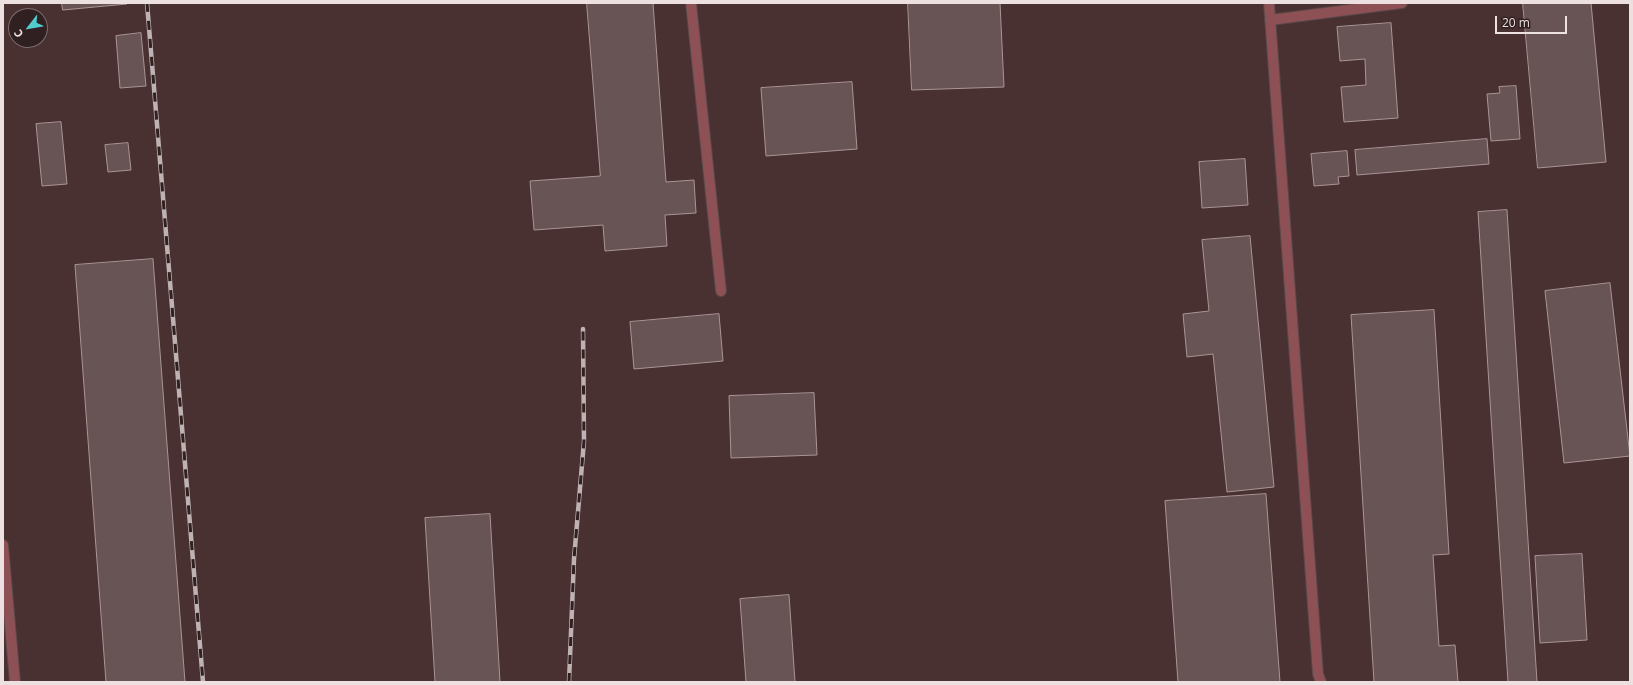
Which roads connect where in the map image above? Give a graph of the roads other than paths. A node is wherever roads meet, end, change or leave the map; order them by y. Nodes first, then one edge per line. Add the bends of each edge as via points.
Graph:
1 (691, 3) edge
2 (1269, 3) edge
3 (1402, 3) edge
4 (1270, 20) junction
5 (721, 291) dead end
6 (3, 545) edge
7 (15, 682) edge
8 (1321, 682) edge

1 - 5 street
2 - 4 street
3 - 4 street
4 - 8 street via 1318,674
6 - 7 street

